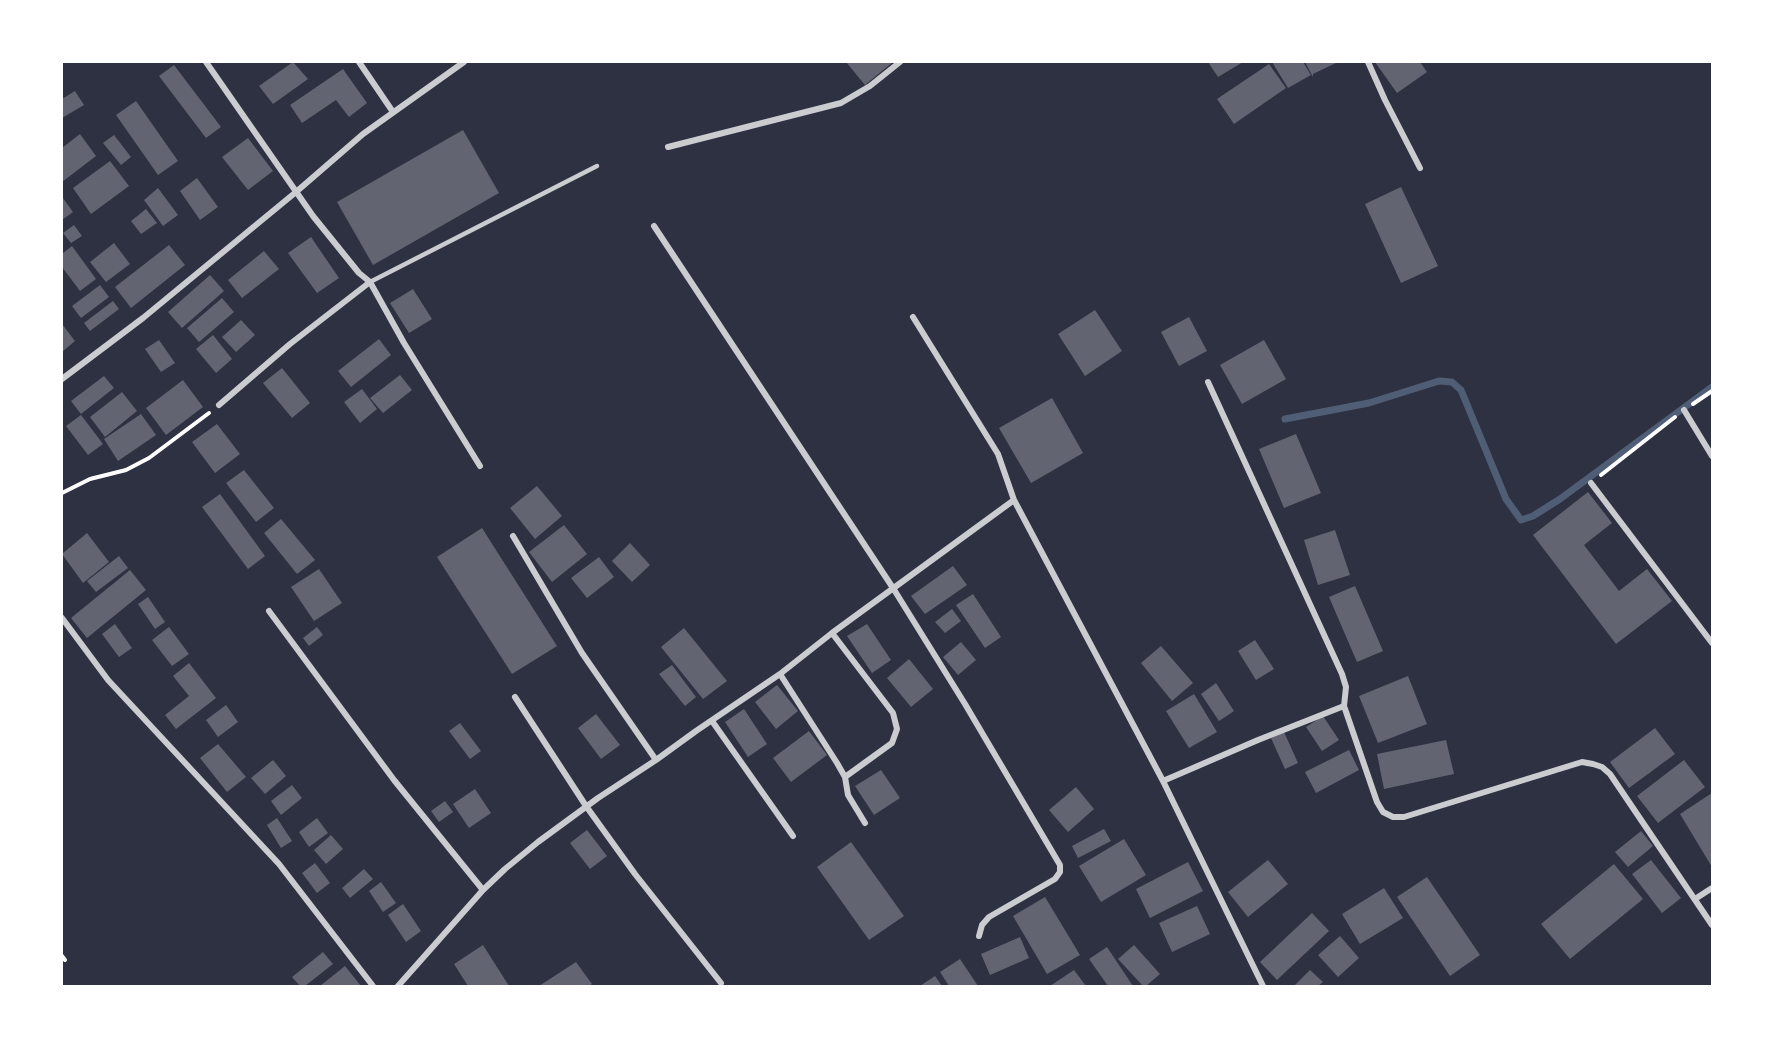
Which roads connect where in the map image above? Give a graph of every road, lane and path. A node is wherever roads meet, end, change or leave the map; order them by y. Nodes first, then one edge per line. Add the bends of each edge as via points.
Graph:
1 (206, 62) edge
2 (359, 62) edge
3 (465, 62) edge
4 (900, 62) edge
5 (1368, 62) edge
6 (393, 112) junction
7 (668, 147) dead end
8 (597, 166) dead end
9 (1420, 168) dead end
10 (296, 192) junction
11 (654, 226) dead end
12 (370, 282) junction
13 (913, 317) dead end
14 (63, 376) edge
15 (1208, 382) dead end
16 (1713, 391) edge
17 (219, 405) joint
18 (1684, 410) junction
19 (1713, 456) edge
20 (480, 466) dead end
21 (1591, 483) joint
22 (62, 492) edge
23 (1014, 500) junction
24 (513, 536) dead end
25 (893, 588) junction
26 (269, 611) dead end
27 (62, 618) edge
28 (832, 633) junction
29 (1713, 643) edge
30 (780, 674) junction
31 (515, 697) dead end
32 (1344, 706) junction
33 (712, 721) junction
34 (656, 760) junction
35 (845, 777) junction
36 (1162, 781) junction
37 (586, 806) junction
38 (865, 823) dead end
39 (793, 836) dead end
40 (1713, 888) edge
41 (483, 890) junction
42 (1695, 899) junction
43 (1713, 925) edge
44 (979, 936) dead end
45 (721, 983) dead end
46 (373, 987) edge
47 (398, 987) edge
48 (1263, 987) edge

1 - 10 street
2 - 6 street
3 - 6 street
4 - 7 street via 870,87 841,103
5 - 9 street
6 - 10 street
8 - 12 lane
10 - 12 street
10 - 14 street via 124,333
11 - 25 street
12 - 17 street
12 - 20 street
13 - 23 street via 998,454
15 - 32 street via 1342,674 1346,687
16 - 18 path
17 - 22 path via 149,459
18 - 19 street
18 - 21 path
21 - 29 street
23 - 25 street
23 - 36 street
24 - 34 street via 577,646
25 - 28 street
25 - 44 street via 1060,865 1055,879 989,917
26 - 41 street via 394,780
27 - 46 street via 108,680 279,864
28 - 30 street
28 - 35 street via 893,714 897,729 892,743
30 - 33 street
30 - 35 street
31 - 37 street
32 - 36 street
32 - 42 street via 1383,812 1404,817 1582,762 1602,766
33 - 34 street
33 - 39 street
34 - 37 street
35 - 38 street via 848,795
36 - 48 street
37 - 41 street
37 - 45 street
40 - 42 street
41 - 47 street
42 - 43 street

